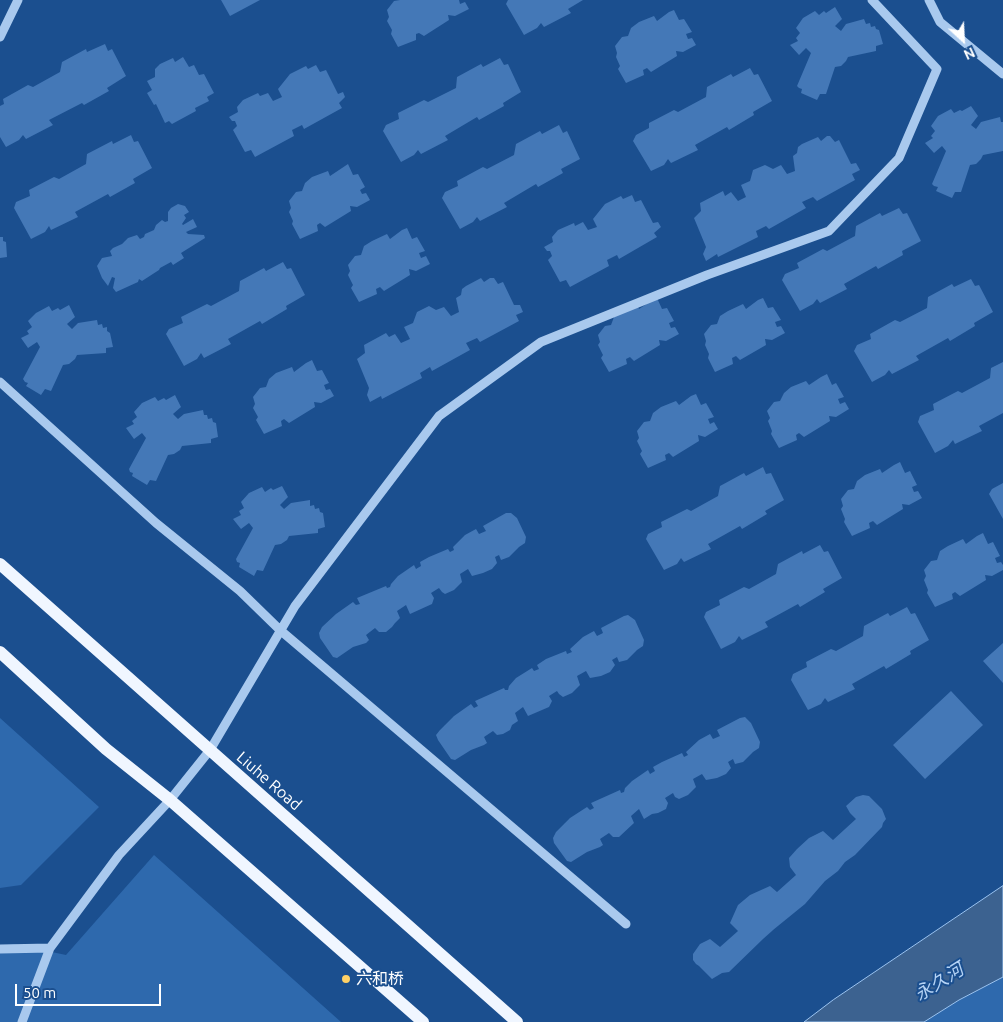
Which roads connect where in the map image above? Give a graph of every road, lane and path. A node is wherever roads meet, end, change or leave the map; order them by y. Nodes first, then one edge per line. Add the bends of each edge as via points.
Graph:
1 (18, 0) edge
2 (872, 0) edge
3 (929, 0) edge
4 (0, 37) edge
5 (1003, 74) edge
6 (0, 382) edge
7 (0, 564) edge
8 (280, 630) junction
9 (0, 652) edge
10 (210, 750) junction
11 (170, 800) junction
12 (626, 924) dead end
13 (50, 948) junction
14 (0, 949) edge
15 (22, 1022) edge
16 (423, 1022) edge
17 (517, 1022) edge

1 - 4 street
2 - 8 street via 937,69 899,158 829,231 706,275 542,342 439,416
3 - 5 street via 940,22
6 - 8 street via 156,523 240,591
7 - 10 main road, Liuhe Road
8 - 10 street
8 - 12 street
9 - 11 main road via 106,749
10 - 11 street
10 - 17 main road, Liuhe Road
11 - 13 street via 119,855
11 - 16 main road
13 - 14 street
13 - 15 street

